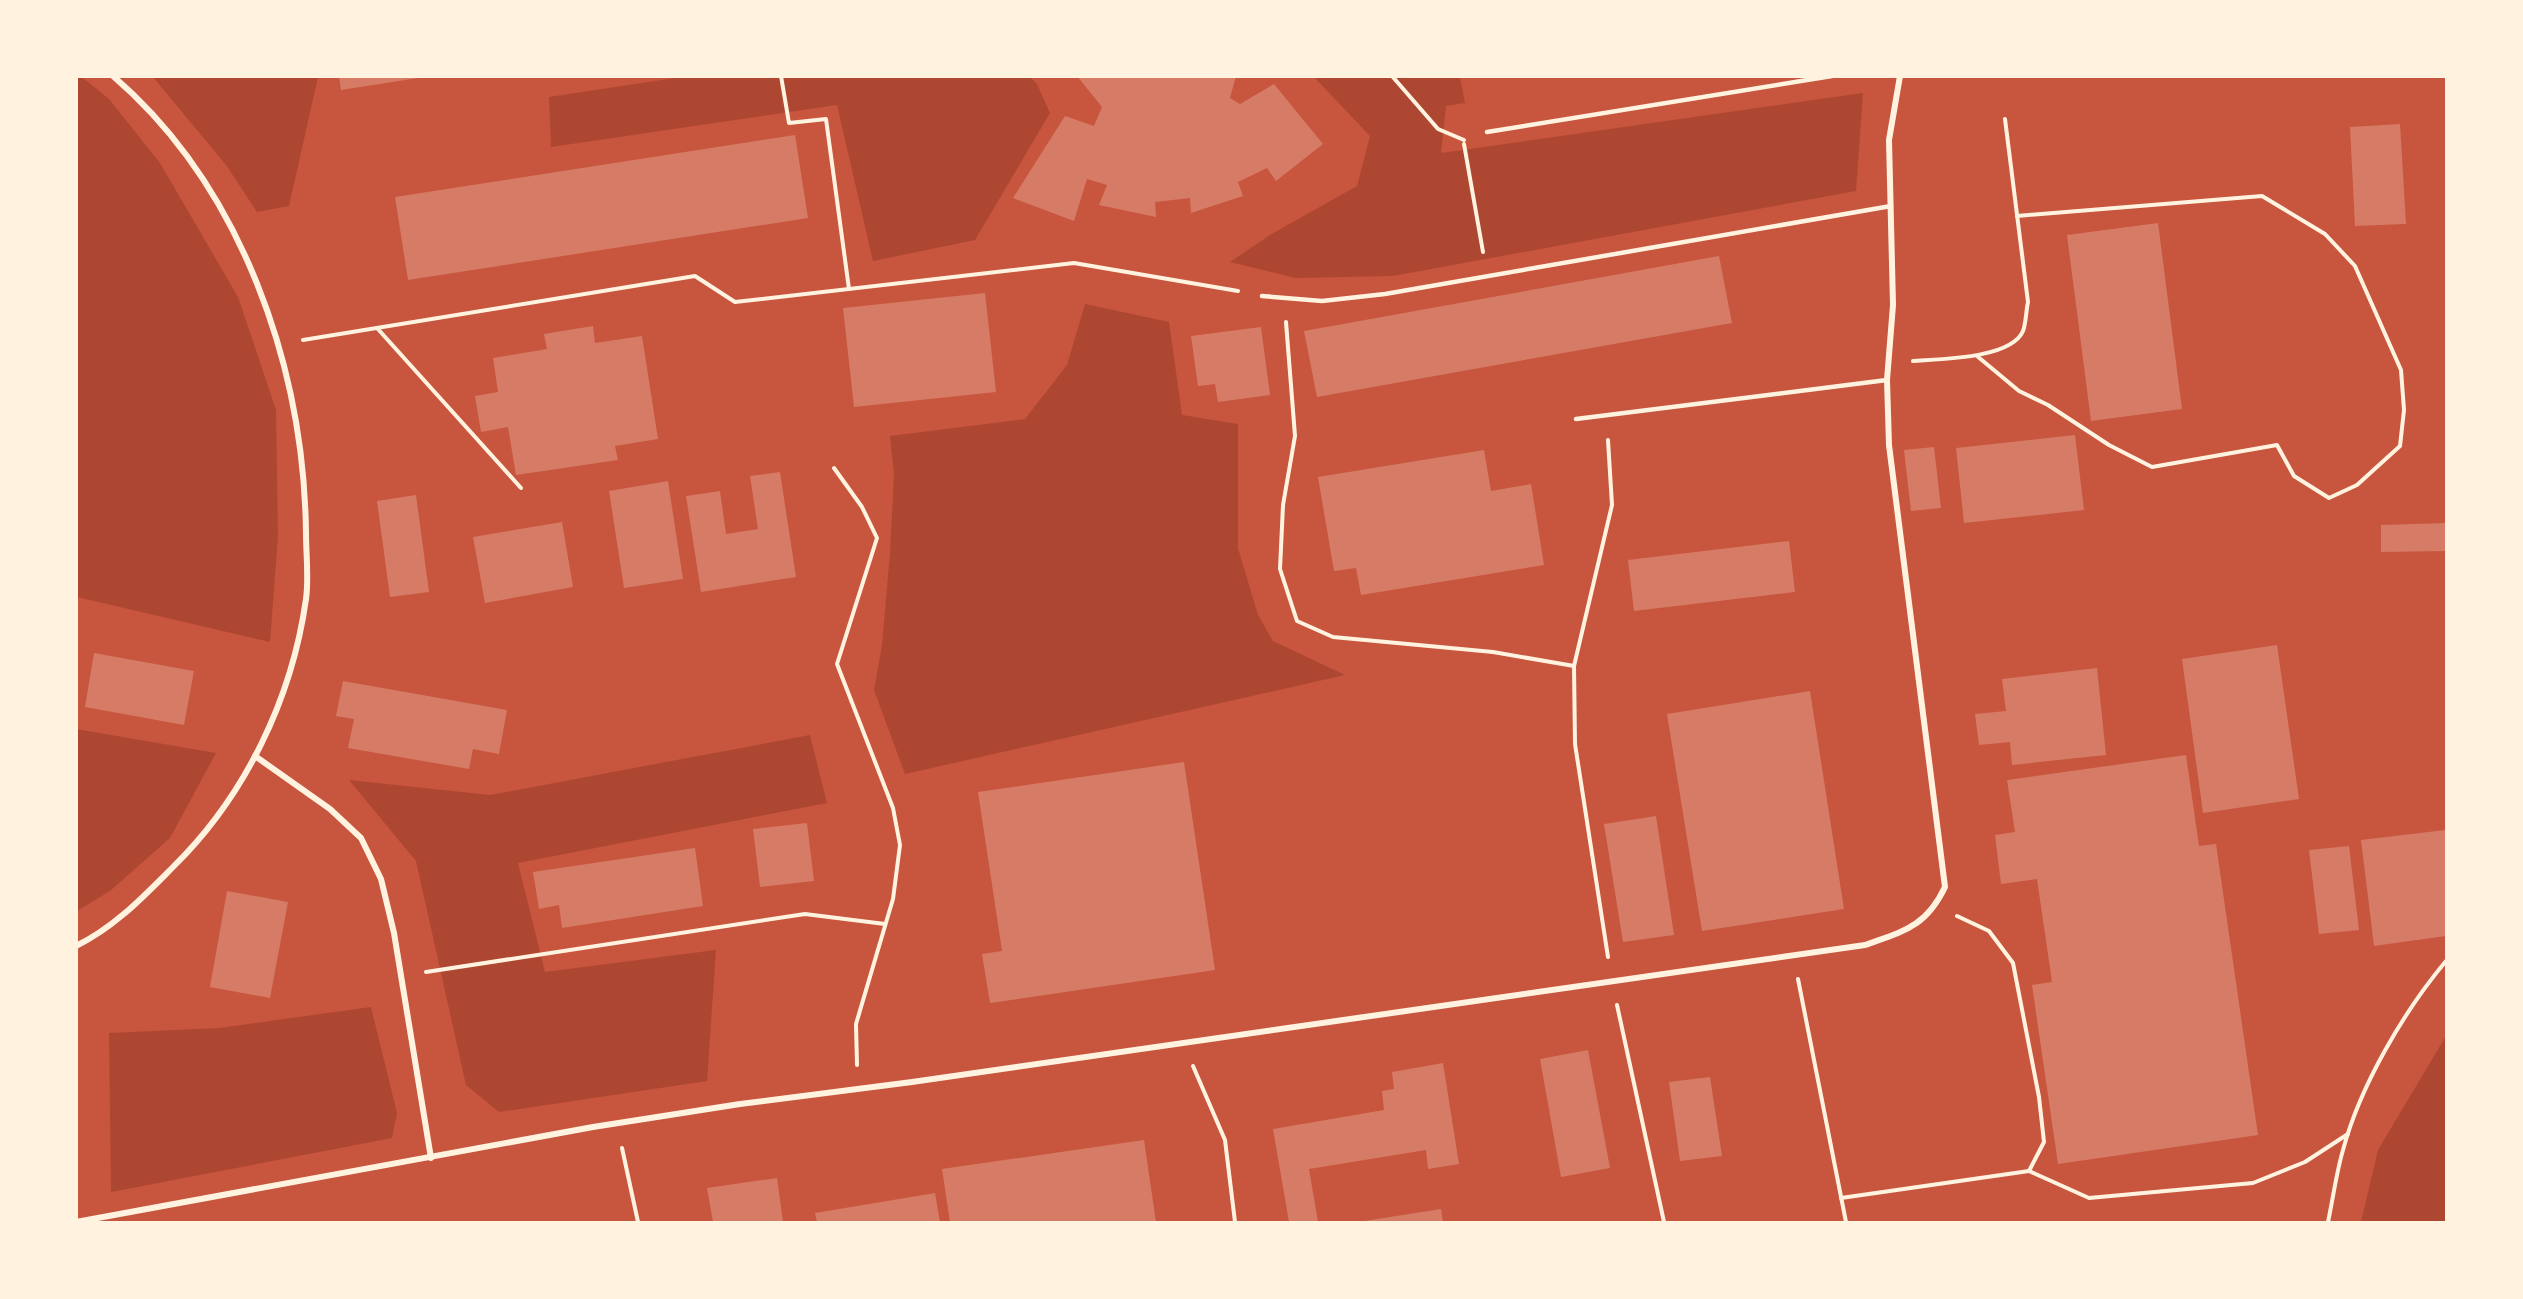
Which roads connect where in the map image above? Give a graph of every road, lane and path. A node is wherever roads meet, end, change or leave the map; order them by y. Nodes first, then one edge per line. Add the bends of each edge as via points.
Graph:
1 (113, 76) edge
2 (781, 76) edge
3 (1392, 76) edge
4 (1832, 76) edge
5 (1900, 76) edge
6 (2005, 119) dead end
7 (1487, 132) joint
8 (1463, 140) junction
9 (1891, 206) junction
10 (2017, 216) junction
11 (1487, 276) junction
12 (849, 289) junction
13 (1262, 296) joint
14 (1284, 298) junction
15 (377, 328) junction
16 (278, 344) junction
17 (1977, 356) junction
18 (1888, 363) junction
19 (1887, 380) junction
20 (1606, 416) junction
21 (1576, 419) dead end
22 (834, 468) dead end
23 (521, 488) dead end
24 (1574, 666) junction
25 (255, 756) junction
26 (1936, 906) junction
27 (885, 924) junction
28 (76, 946) edge
29 (1793, 955) junction
30 (2446, 961) edge
31 (401, 976) junction
32 (1612, 981) junction
33 (1184, 1043) junction
34 (861, 1089) junction
35 (616, 1124) junction
36 (2348, 1134) junction
37 (431, 1158) junction
38 (2029, 1172) junction
39 (1842, 1198) junction
40 (76, 1222) edge
41 (638, 1222) edge
42 (1235, 1222) edge
43 (1664, 1222) edge
44 (1846, 1222) edge
45 (2328, 1222) edge

1 - 16 street via 142,102 199,174 237,238
2 - 12 path via 789,123 826,119
3 - 8 path via 1438,129
4 - 7 lane
5 - 9 street via 1889,140
6 - 10 path
7 - 8 path
8 - 11 path
9 - 11 lane
9 - 18 street via 1893,305
10 - 17 path via 2028,302 2023,332 2009,345
10 - 17 path via 2262,196 2293,213 2325,234 2355,266 2401,370 2404,411 2400,446 2357,485 2329,498 2294,476 2277,445 2152,467 2019,391
11 - 14 lane via 1322,301
12 - 13 path via 1074,263
12 - 15 path via 735,302 695,276
13 - 14 lane
14 - 24 path via 1295,435 1282,505 1280,569 1297,621 1334,637 1493,652
15 - 16 path
15 - 23 path
16 - 25 street via 296,409 306,488 307,598 287,683
17 - 18 path
18 - 19 street
19 - 20 lane
19 - 26 street via 1888,445 1945,887
20 - 21 lane
20 - 24 path via 1612,505
22 - 27 path via 862,507 877,538 837,664 893,808 900,845 893,898
24 - 32 path via 1575,744
25 - 28 street via 203,838 102,933
25 - 31 street via 330,809 361,838 381,879
26 - 29 street via 1919,924 1865,945
26 - 38 path via 1989,931 2013,963 2044,1142
27 - 31 path via 806,914
27 - 34 path via 856,1024 855,1058
29 - 32 street
29 - 39 path
30 - 36 path via 2418,994 2360,1099
31 - 37 street
32 - 33 street
32 - 43 path
33 - 34 street
33 - 42 path via 1225,1140
34 - 35 street
35 - 37 street
35 - 41 path
36 - 38 path via 2305,1162 2253,1183 2089,1198
36 - 45 path
37 - 40 street
38 - 39 path
39 - 44 path

